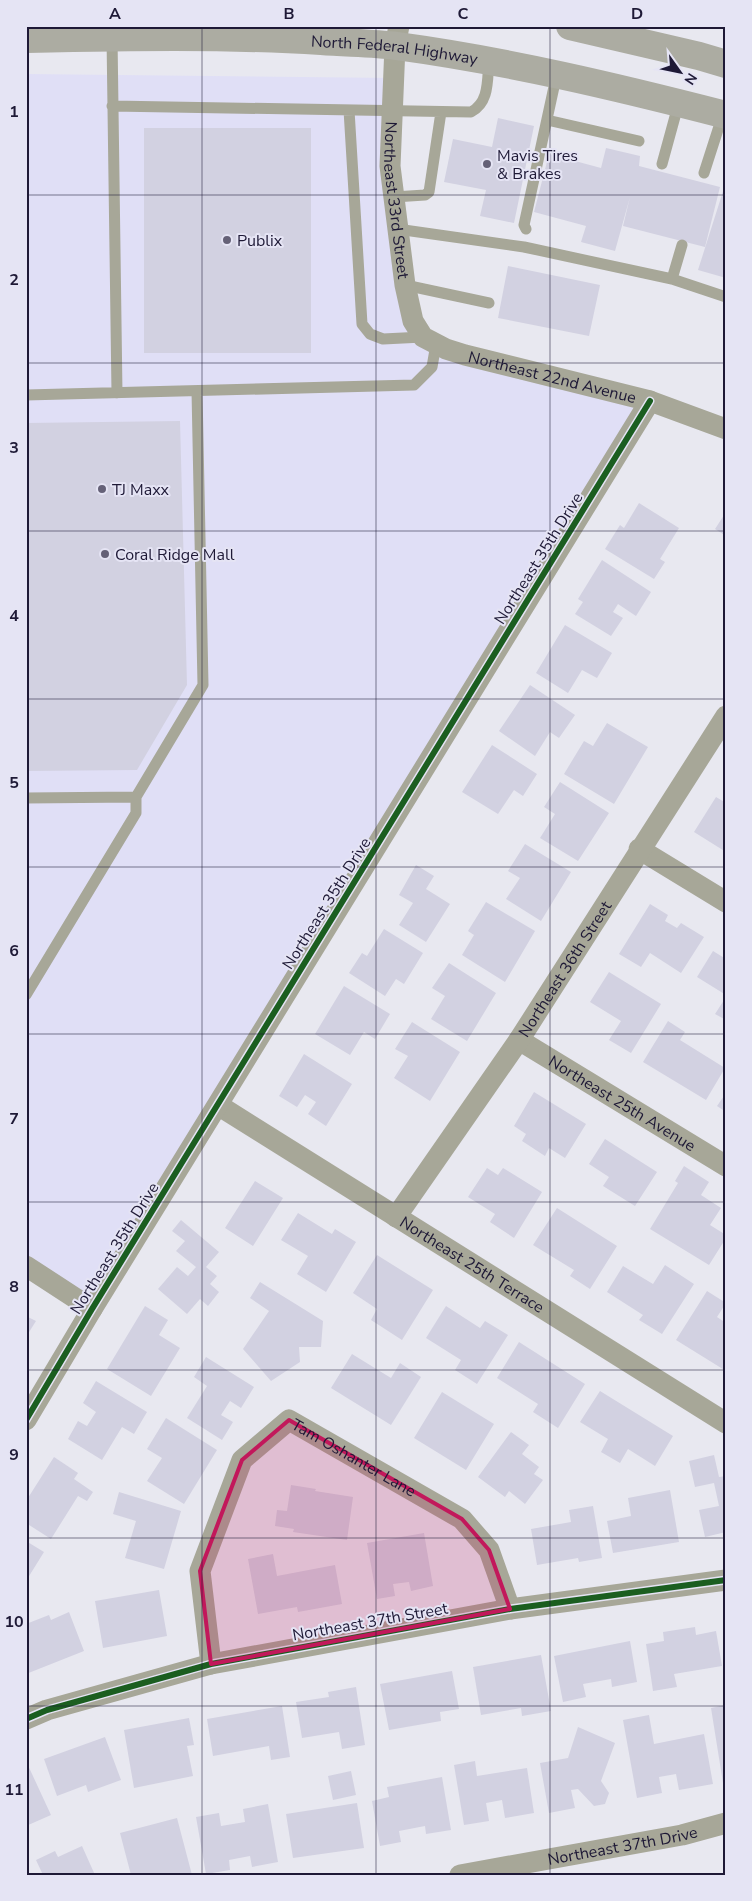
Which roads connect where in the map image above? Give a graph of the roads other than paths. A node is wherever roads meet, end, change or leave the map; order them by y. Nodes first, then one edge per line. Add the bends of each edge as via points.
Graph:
1 (570, 26) edge
2 (397, 36) edge
3 (112, 37) junction
4 (26, 39) edge
5 (489, 60) junction
6 (726, 64) edge
7 (557, 74) junction
8 (678, 102) junction
9 (112, 106) junction
10 (349, 110) junction
11 (392, 111) junction
12 (442, 112) junction
13 (724, 114) edge
14 (547, 120) junction
15 (639, 142) dead end
16 (662, 164) dead end
17 (704, 173) dead end
18 (394, 197) junction
19 (397, 229) junction
20 (526, 229) dead end
21 (682, 245) dead end
22 (672, 279) junction
23 (405, 285) junction
24 (726, 297) edge
25 (489, 303) dead end
26 (430, 341) junction
27 (197, 392) junction
28 (117, 394) junction
29 (26, 396) edge
30 (650, 401) junction
31 (726, 430) edge
32 (726, 716) edge
33 (136, 797) junction
34 (26, 798) edge
35 (639, 849) junction
36 (726, 902) edge
37 (26, 995) edge
38 (519, 1040) junction
39 (218, 1105) junction
40 (726, 1166) edge
41 (396, 1217) junction
42 (26, 1266) edge
43 (92, 1309) junction
44 (26, 1420) edge
45 (726, 1423) edge
46 (726, 1580) edge
47 (510, 1610) junction
48 (212, 1664) junction
49 (26, 1719) edge
50 (726, 1823) edge
51 (460, 1875) edge

1 - 6 main road
2 - 3 main road, North Federal Highway
2 - 5 main road, North Federal Highway
2 - 11 street, Northeast 33rd Street
3 - 4 main road, North Federal Highway
3 - 9 lane
5 - 7 main road, North Federal Highway
5 - 12 lane via 486,95 477,109
7 - 8 main road, North Federal Highway
7 - 14 lane
8 - 13 main road, North Federal Highway
8 - 16 lane
9 - 10 lane
9 - 28 lane
10 - 11 lane
10 - 26 lane via 362,324 370,334 383,339
11 - 12 lane
11 - 18 street, Northeast 33rd Street via 390,166
12 - 18 lane via 429,192
13 - 17 lane
14 - 15 lane
14 - 20 lane via 524,225
18 - 19 street, Northeast 33rd Street
19 - 22 lane via 524,247
19 - 23 street, Northeast 33rd Street
21 - 22 lane
22 - 24 lane
23 - 25 lane
23 - 26 street, Northeast 33rd Street via 413,321
26 - 27 lane via 432,367 414,385
26 - 30 street, Northeast 22nd Avenue via 465,355
27 - 28 lane
27 - 33 lane via 203,685
28 - 29 lane
30 - 31 street, Northeast 22nd Avenue
30 - 39 street, Northeast 35th Drive
32 - 35 street, Northeast 36th Street
33 - 34 lane
33 - 37 lane via 136,813
35 - 36 street
35 - 38 street, Northeast 36th Street
38 - 40 street, Northeast 25th Avenue
38 - 41 street, Northeast 36th Street
39 - 41 street, Northeast 25th Terrace
39 - 43 street, Northeast 35th Drive
41 - 45 street, Northeast 25th Terrace
42 - 43 street
43 - 44 street, Northeast 35th Drive
46 - 47 street, Northeast 37th Street
47 - 48 street, Northeast 37th Street
47 - 48 street, Tam Oshanter Lane via 489,1550 462,1519 289,1420 242,1460 200,1572
48 - 49 street, Northeast 37th Street via 47,1710
50 - 51 street, Northeast 37th Drive via 682,1835

